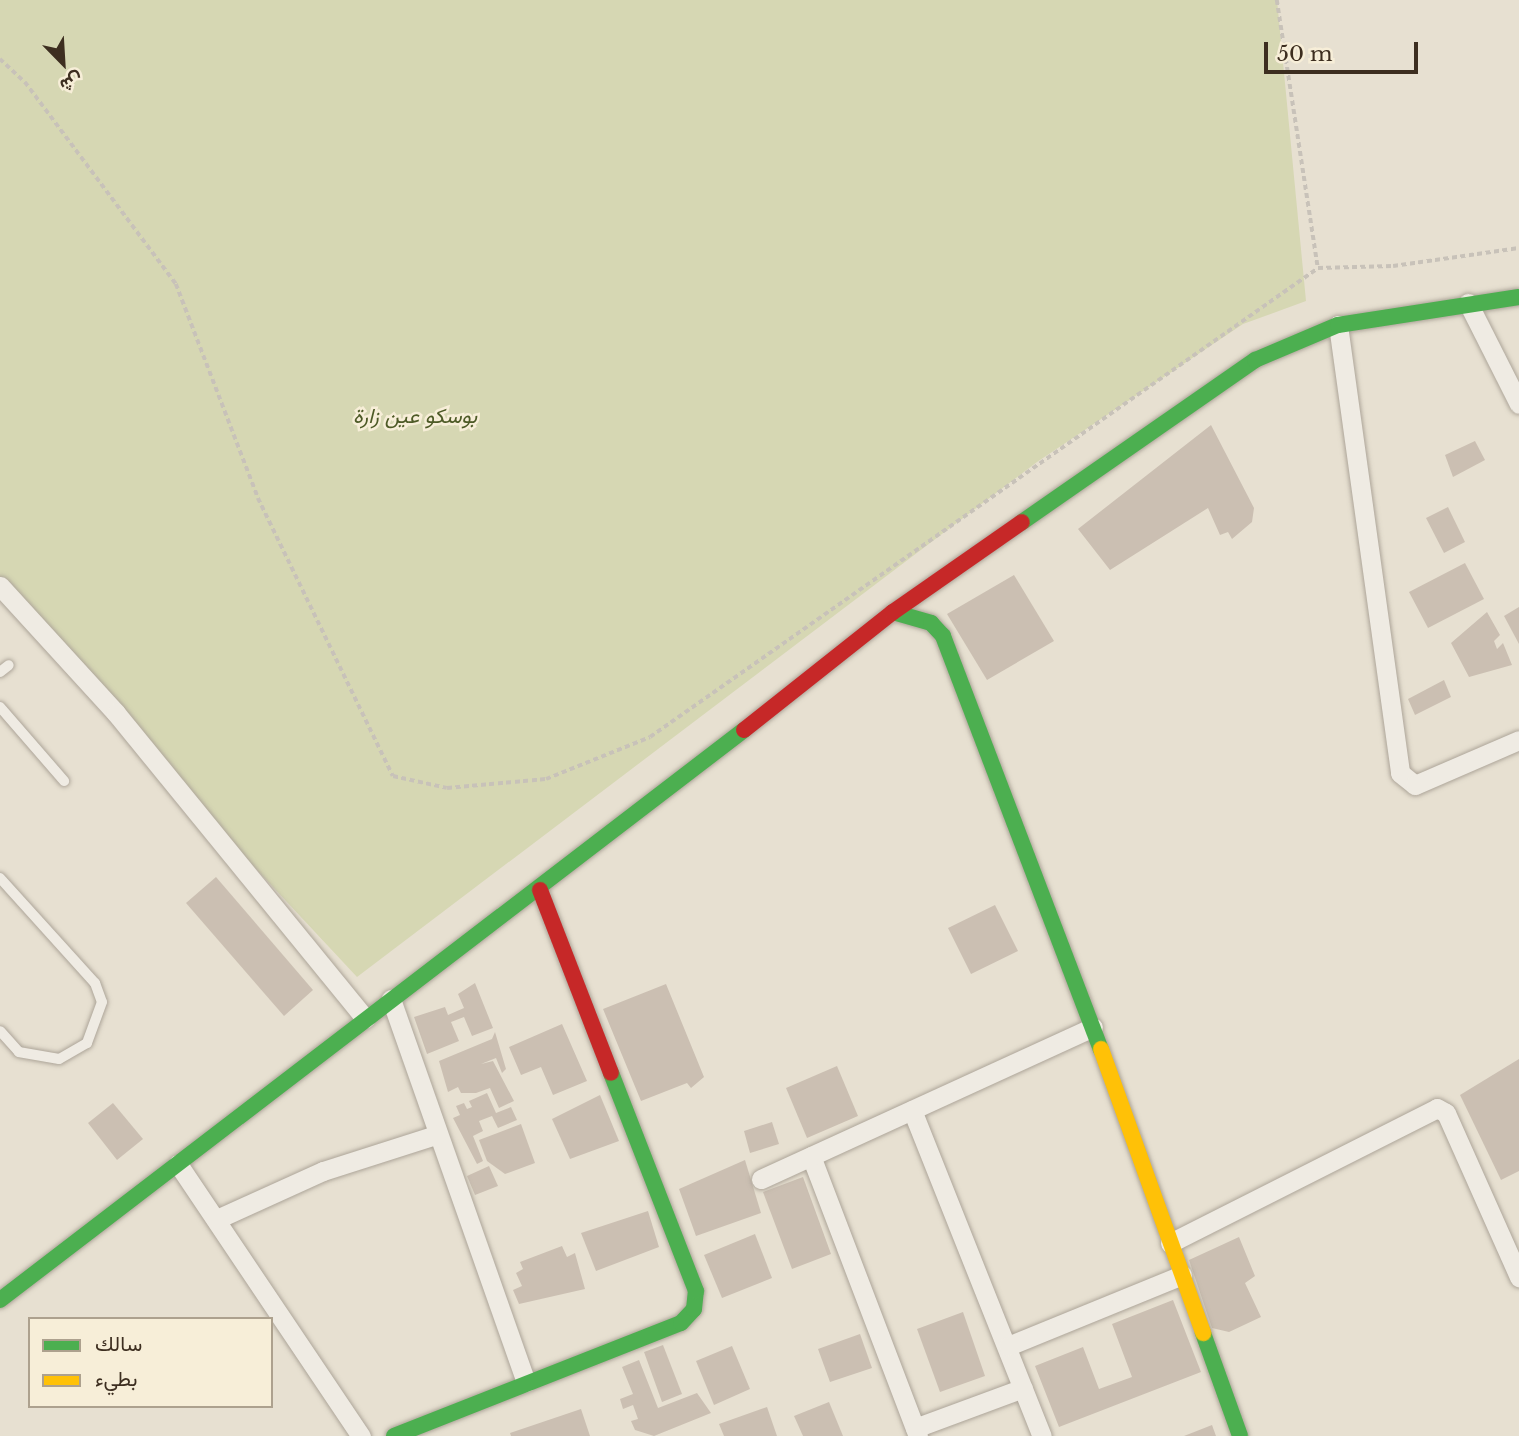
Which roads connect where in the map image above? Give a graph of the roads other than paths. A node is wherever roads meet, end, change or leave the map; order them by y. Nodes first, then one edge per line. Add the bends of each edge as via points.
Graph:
1 (1519, 297) edge
2 (1468, 303) junction
3 (1338, 325) junction
4 (1519, 404) edge
5 (0, 586) edge
6 (893, 612) junction
7 (9, 665) dead end
8 (0, 672) edge
9 (0, 707) edge
10 (1519, 740) edge
11 (64, 781) dead end
12 (0, 878) edge
13 (540, 890) junction
14 (391, 999) junction
15 (365, 1018) junction
16 (1093, 1027) junction
17 (0, 1031) edge
18 (912, 1110) junction
19 (436, 1135) junction
20 (811, 1156) junction
21 (178, 1164) junction
22 (761, 1179) dead end
23 (217, 1219) junction
24 (1170, 1243) junction
25 (1182, 1275) junction
26 (1519, 1277) edge
27 (0, 1300) edge
28 (1008, 1346) junction
29 (526, 1382) junction
30 (1023, 1388) junction
31 (917, 1432) edge
32 (361, 1436) edge
33 (394, 1436) edge
34 (1042, 1436) edge
35 (1240, 1436) edge

1 - 2 main road
2 - 3 main road
2 - 4 street
3 - 6 main road via 1255,360
3 - 10 street via 1400,773 1415,785
5 - 15 street via 116,713
6 - 13 main road
6 - 16 main road via 931,622 943,636
7 - 8 lane
9 - 11 lane
12 - 17 lane via 95,983 102,1002 87,1043 59,1059 19,1052
13 - 14 main road
13 - 29 main road via 695,1291 694,1309 681,1323
14 - 15 main road
14 - 19 street
15 - 21 main road
16 - 18 street
16 - 24 main road
18 - 20 street
18 - 28 street
19 - 23 street via 323,1171
19 - 29 street
20 - 22 street
20 - 31 street
21 - 23 street
21 - 27 main road
23 - 32 street
24 - 25 main road
24 - 26 street via 1437,1108 1446,1113
25 - 28 street
25 - 35 main road
28 - 30 street
29 - 33 main road
30 - 31 street
30 - 34 street

